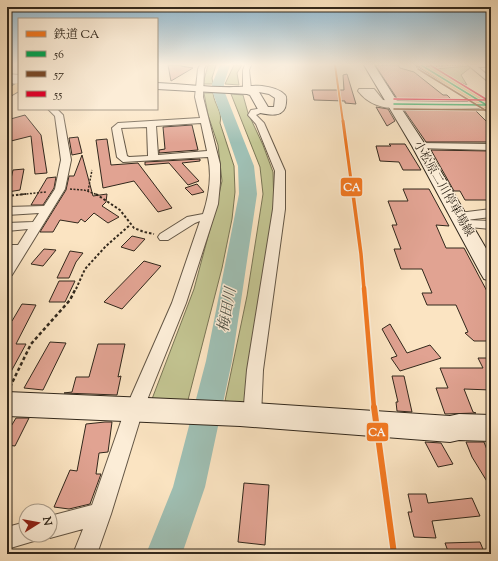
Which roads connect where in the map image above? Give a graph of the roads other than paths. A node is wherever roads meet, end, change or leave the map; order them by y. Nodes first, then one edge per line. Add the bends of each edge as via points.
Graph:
1 (200, 91) edge
2 (219, 91) edge
3 (251, 91) edge
4 (269, 91) edge
5 (270, 91) edge
6 (386, 91) edge
7 (462, 91) edge
8 (253, 97) junction
9 (394, 104) junction
10 (488, 106) edge
11 (53, 110) edge
12 (203, 120) junction
13 (152, 123) junction
14 (419, 146) junction
15 (491, 147) edge
16 (213, 154) junction
17 (153, 158) junction
18 (48, 209) junction
19 (7, 211) edge
20 (491, 213) edge
21 (208, 216) junction
22 (461, 220) junction
23 (36, 225) junction
24 (491, 225) edge
25 (7, 227) edge
26 (164, 236) road end
27 (7, 249) edge
28 (21, 249) junction
29 (7, 272) edge
30 (491, 274) edge
31 (7, 404) edge
32 (141, 410) junction
33 (246, 415) junction
34 (491, 428) edge
35 (100, 514) junction
36 (58, 525) edge
37 (18, 535) edge
38 (7, 538) edge
39 (85, 554) edge

1 - 12 street
2 - 8 street
3 - 8 street
4 - 8 street
5 - 8 street via 280,96 280,109 277,111 269,112
6 - 9 street, 小松原二川停車場線
7 - 10 main road
8 - 33 street via 252,115 260,123 280,171 279,209
9 - 10 street
9 - 14 street, 小松原二川停車場線
11 - 18 street via 59,114 66,160 60,189
12 - 13 street
12 - 16 street
13 - 17 street
13 - 17 street via 116,128 124,159
14 - 15 street
14 - 22 street, 小松原二川停車場線
16 - 17 street
16 - 21 street via 215,183
18 - 19 street
18 - 23 street
20 - 22 street
21 - 26 street via 191,220
21 - 32 street
22 - 24 street
22 - 30 street, 小松原二川停車場線
23 - 25 street
23 - 28 street
27 - 28 street
28 - 29 street
31 - 32 street
32 - 33 street
32 - 35 street
33 - 34 street via 450,429
35 - 36 street
35 - 39 street
37 - 38 street

